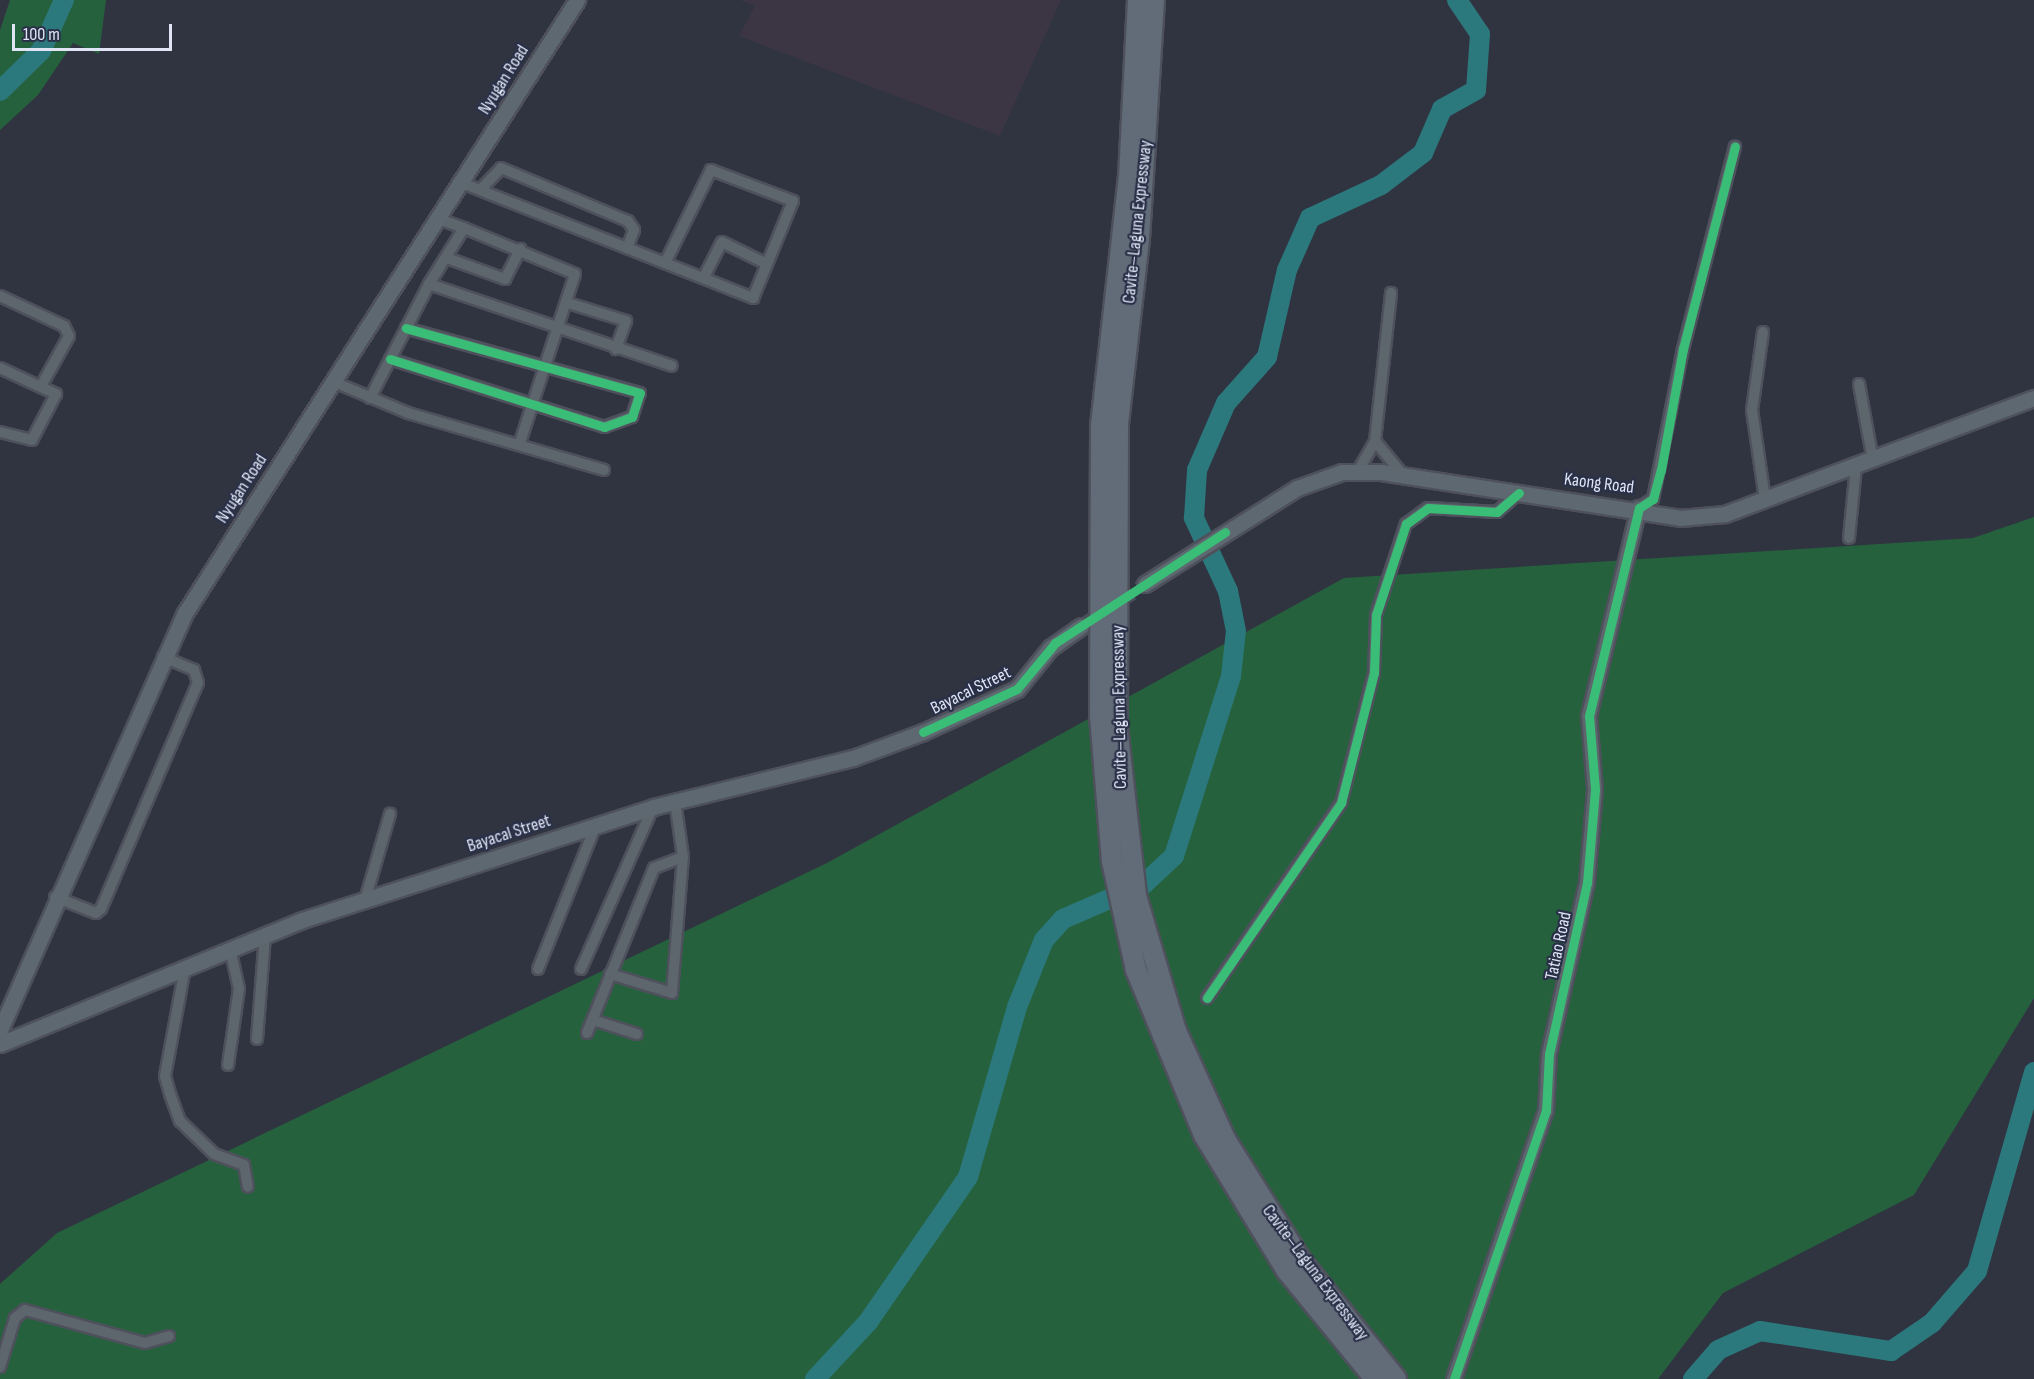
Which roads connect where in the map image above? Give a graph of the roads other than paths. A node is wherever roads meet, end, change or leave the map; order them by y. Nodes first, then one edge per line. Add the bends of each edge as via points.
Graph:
1 (577, 0) edge
2 (1138, 0) edge
3 (1154, 0) edge
4 (1735, 147) dead end
5 (462, 183) junction
6 (480, 190) junction
7 (439, 219) junction
8 (464, 228) junction
9 (627, 248) junction
10 (520, 249) junction
11 (447, 258) junction
12 (665, 262) junction
13 (767, 264) junction
14 (704, 277) junction
15 (429, 284) junction
16 (1391, 293) dead end
17 (0, 296) edge
18 (568, 303) junction
19 (406, 328) junction
20 (559, 331) junction
21 (1763, 332) dead end
22 (616, 349) junction
23 (390, 358) junction
24 (672, 366) dead end
25 (0, 368) edge
26 (543, 369) junction
27 (334, 382) junction
28 (1859, 384) dead end
29 (41, 386) junction
30 (370, 398) junction
31 (2034, 398) edge
32 (528, 405) junction
33 (0, 432) edge
34 (1374, 441) junction
35 (519, 445) junction
36 (1873, 460) junction
37 (1856, 466) junction
38 (604, 470) dead end
39 (1358, 471) junction
40 (1403, 475) junction
41 (1519, 493) junction
42 (1765, 499) junction
43 (1639, 508) junction
44 (1849, 538) dead end
45 (1145, 584) tunnel mouth
46 (1081, 626) tunnel mouth
47 (163, 657) junction
48 (675, 801) junction
49 (653, 807) junction
50 (390, 814) dead end
51 (1115, 815) junction
52 (595, 827) junction
53 (683, 857) junction
54 (55, 897) junction
55 (365, 900) junction
56 (265, 935) junction
57 (230, 948) junction
58 (1144, 966) junction
59 (185, 968) junction
60 (538, 969) dead end
61 (581, 969) dead end
62 (610, 974) junction
63 (1207, 998) dead end
64 (593, 1020) junction
65 (0, 1030) edge
66 (587, 1033) dead end
67 (637, 1034) dead end
68 (257, 1039) dead end
69 (0, 1044) edge
70 (228, 1065) dead end
71 (248, 1187) dead end
72 (169, 1336) dead end
73 (0, 1366) edge
74 (1375, 1379) edge
75 (1396, 1379) edge
76 (1454, 1379) edge

1 - 5 main road, Nyugan Road
2 - 51 highway, Cavite–Laguna Expressway via 1127,197 1101,426 1100,695
3 - 51 highway, Cavite–Laguna Expressway via 1139,239 1119,394
4 - 43 street via 1683,349 1656,489 1653,499
5 - 6 street
5 - 7 main road, Nyugan Road
6 - 9 street
6 - 9 street via 501,168 628,221 634,230
7 - 8 street
7 - 27 main road, Nyugan Road
8 - 10 street
8 - 11 street
9 - 12 street
10 - 11 street via 505,279
10 - 18 street via 572,270
11 - 15 street
12 - 13 street via 711,170 793,201
12 - 14 street
13 - 14 street via 722,242
13 - 14 street via 753,298
15 - 19 street
15 - 20 street
16 - 34 street
17 - 29 street via 64,326 69,336
18 - 20 street
18 - 22 street via 626,321
19 - 23 street
19 - 26 street
20 - 22 street
20 - 26 street
21 - 42 street via 1752,411
22 - 24 street
23 - 30 street
23 - 32 street
25 - 29 street
26 - 32 street
26 - 32 street via 640,393 632,417 604,427
27 - 30 street
27 - 47 main road, Nyugan Road via 185,612
28 - 36 street
29 - 33 street via 56,394 32,440
30 - 35 street
31 - 36 main road, Kaong Road
32 - 35 street
34 - 39 street
34 - 40 street
35 - 38 street
36 - 37 main road, Kaong Road
37 - 42 main road, Kaong Road
37 - 44 street
39 - 40 main road, Kaong Road
39 - 45 main road, Kaong Road via 1310,481
40 - 41 main road, Kaong Road
41 - 43 main road, Kaong Road
41 - 63 street via 1497,512 1428,508 1406,524 1376,615 1374,673 1341,803
42 - 43 main road, Kaong Road via 1725,514 1680,518
43 - 76 street, Tatiao Road via 1589,716 1595,789 1587,883 1549,1054 1546,1111
46 - 48 main road, Bayacal Street via 1050,648 1017,689 923,732 853,758
47 - 54 main road, Nyugan Road
47 - 54 street via 194,670 198,683 101,909 96,913
48 - 49 main road, Bayacal Street
48 - 53 street
49 - 52 main road, Bayacal Street
49 - 61 street
50 - 55 street
51 - 58 highway, Cavite–Laguna Expressway
52 - 55 main road, Bayacal Street
52 - 60 street
53 - 62 street via 654,868
53 - 62 street via 672,993
54 - 65 main road, Nyugan Road
55 - 56 main road, Bayacal Street
56 - 57 main road, Bayacal Street
56 - 68 street
57 - 59 main road, Bayacal Street
57 - 70 street via 239,989
58 - 74 highway, Cavite–Laguna Expressway via 1204,1135 1243,1206 1287,1271
58 - 75 highway, Cavite–Laguna Expressway via 1199,1085 1253,1188 1302,1262
59 - 69 main road, Bayacal Street
59 - 71 street via 165,1076 170,1094 180,1121 214,1154 244,1165
62 - 64 street
64 - 66 street
64 - 67 street
72 - 73 street via 145,1342 25,1310 15,1318

